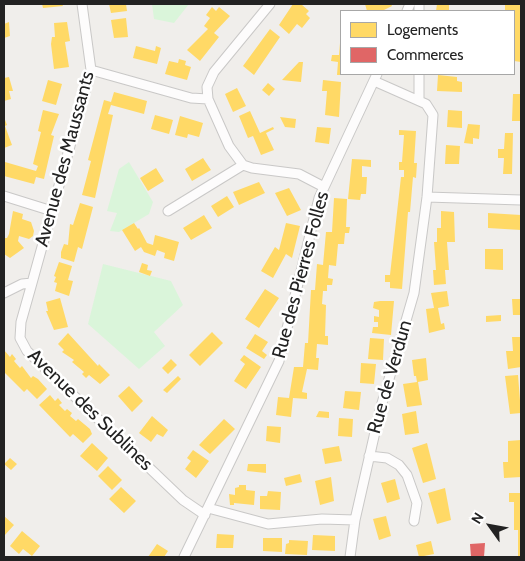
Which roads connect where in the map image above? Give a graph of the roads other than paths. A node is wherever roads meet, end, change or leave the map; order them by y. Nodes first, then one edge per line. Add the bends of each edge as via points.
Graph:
1 (82, 4) edge
2 (270, 4) edge
3 (91, 70) junction
4 (419, 75) edge
5 (376, 77) edge
6 (208, 100) junction
7 (419, 100) junction
8 (243, 165) junction
9 (324, 187) junction
10 (4, 196) edge
11 (427, 197) junction
12 (521, 200) edge
13 (52, 211) junction
14 (168, 211) dead end
15 (32, 283) junction
16 (4, 293) edge
17 (369, 456) junction
18 (207, 512) junction
19 (355, 520) junction
20 (414, 521) dead end
21 (184, 557) edge
22 (350, 557) edge

1 - 3 street, Avenue des Maussants
2 - 6 street via 214,72 207,87
3 - 6 street
3 - 13 street, Avenue des Maussants
4 - 7 street
5 - 7 street
5 - 9 street, Rue des Pierres Folles
6 - 8 street via 229,146
7 - 11 street, Rue de Verdun via 430,107 432,113
8 - 9 street via 293,173
8 - 14 street
9 - 18 street, Rue des Pierres Folles via 316,207 279,361
10 - 13 street
11 - 12 street
11 - 17 street, Rue de Verdun via 414,293
13 - 15 street, Avenue des Maussants
15 - 16 street
15 - 18 street, Avenue des Sublines via 21,322 20,338 27,351 183,500
17 - 19 street, Rue de Verdun
17 - 20 street via 387,458 407,475 417,503
18 - 19 street, Avenue des Sublines via 268,524 322,519
18 - 21 street, Rue des Pierres Folles
19 - 22 street, Rue de Verdun

